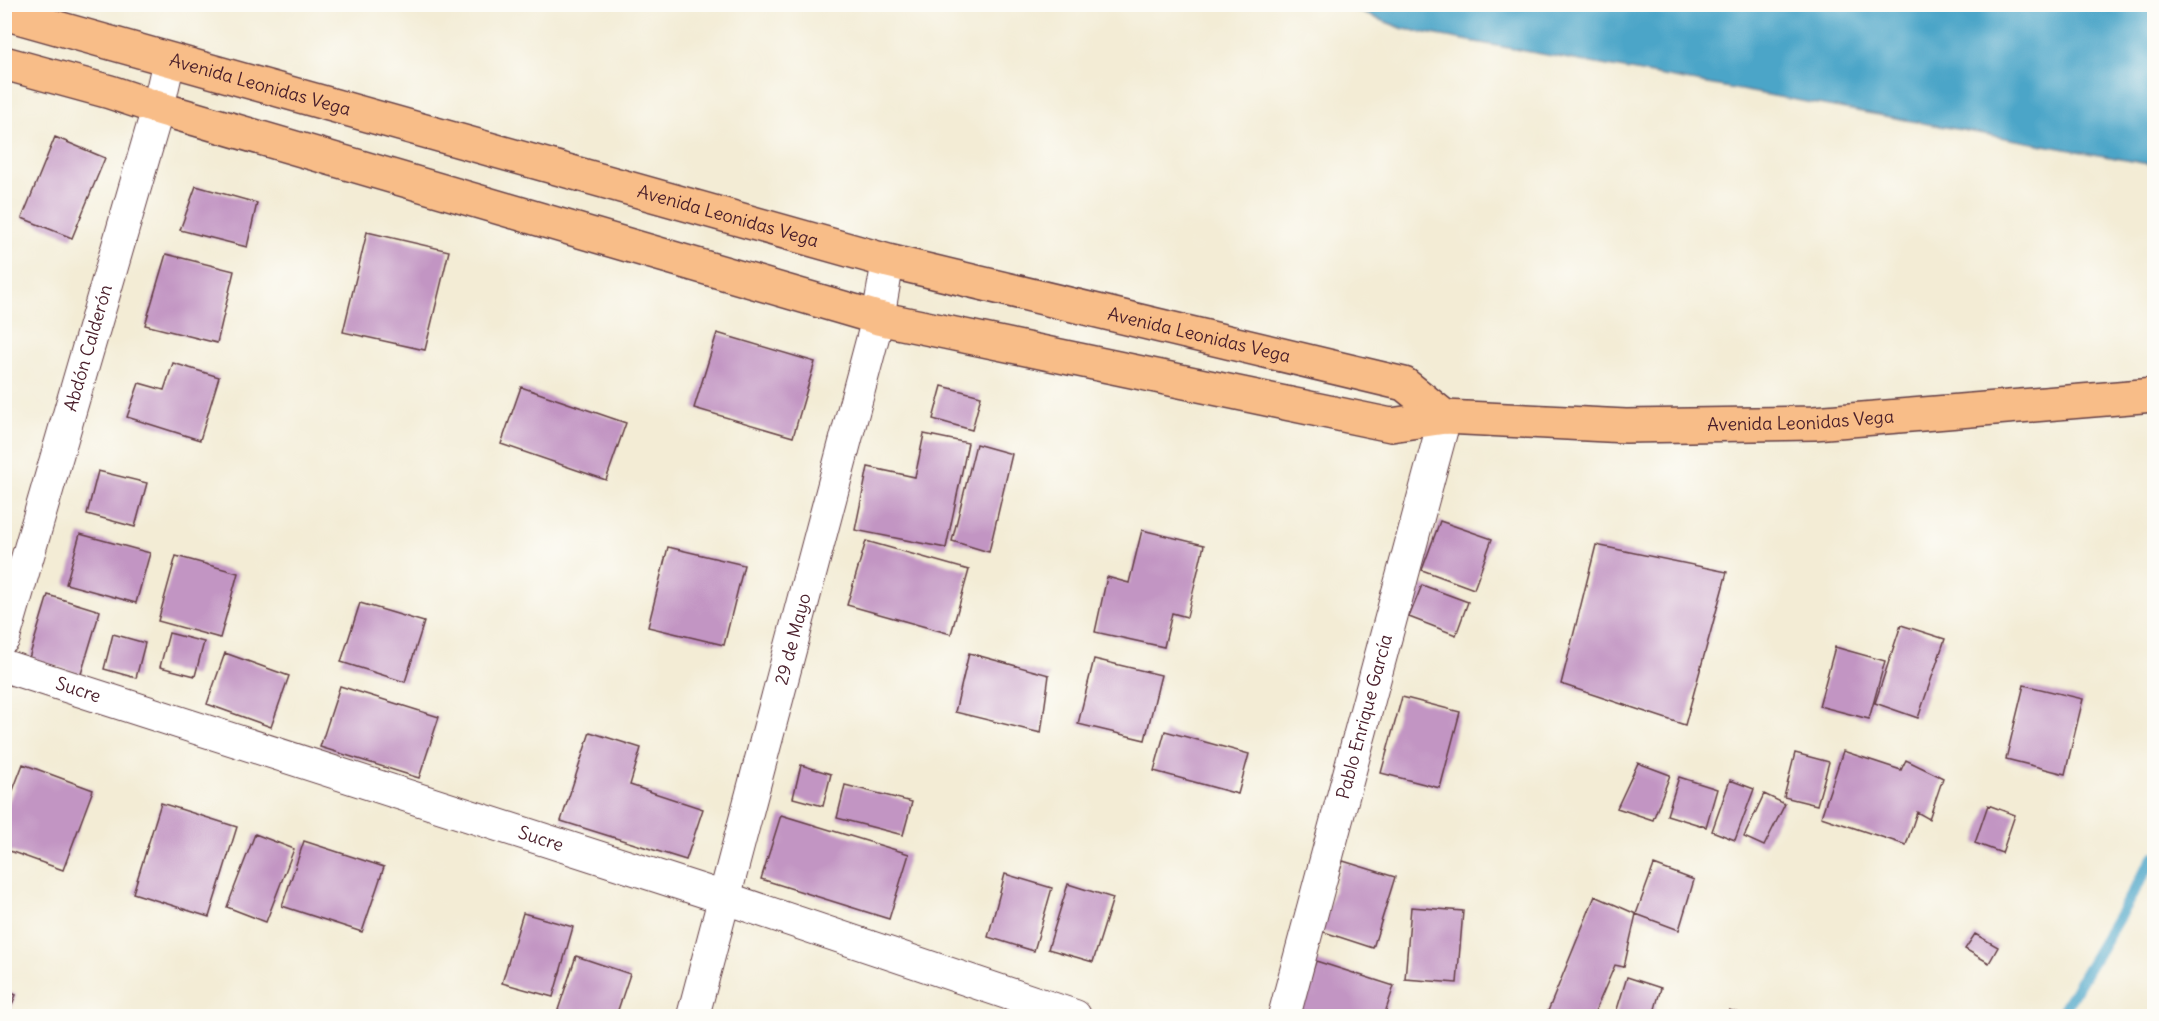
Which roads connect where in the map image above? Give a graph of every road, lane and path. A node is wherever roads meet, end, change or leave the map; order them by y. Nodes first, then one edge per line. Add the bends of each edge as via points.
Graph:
1 (4, 13) edge
2 (169, 60) junction
3 (4, 63) edge
4 (158, 108) junction
5 (888, 261) junction
6 (878, 318) junction
7 (2154, 395) edge
8 (1445, 417) junction
9 (4, 638) edge
10 (4, 666) edge
11 (725, 898) junction
12 (693, 1017) edge
13 (1075, 1017) edge
14 (1284, 1017) edge

1 - 2 highway, Avenida Leonidas Vega
2 - 4 street, Abdón Calderón
2 - 5 highway, Avenida Leonidas Vega
3 - 4 highway, Avenida Leonidas Vega
4 - 6 highway, Avenida Leonidas Vega
4 - 9 street, Abdón Calderón
5 - 6 street, 29 de Mayo
5 - 8 highway, Avenida Leonidas Vega via 1404,384
6 - 8 highway, Avenida Leonidas Vega via 1391,425
6 - 11 street, 29 de Mayo
7 - 8 highway, Avenida Leonidas Vega via 1814,423 1626,426
8 - 14 street, Pablo Enrique García
10 - 11 street, Sucre
11 - 12 street, 29 de Mayo
11 - 13 street, Sucre

